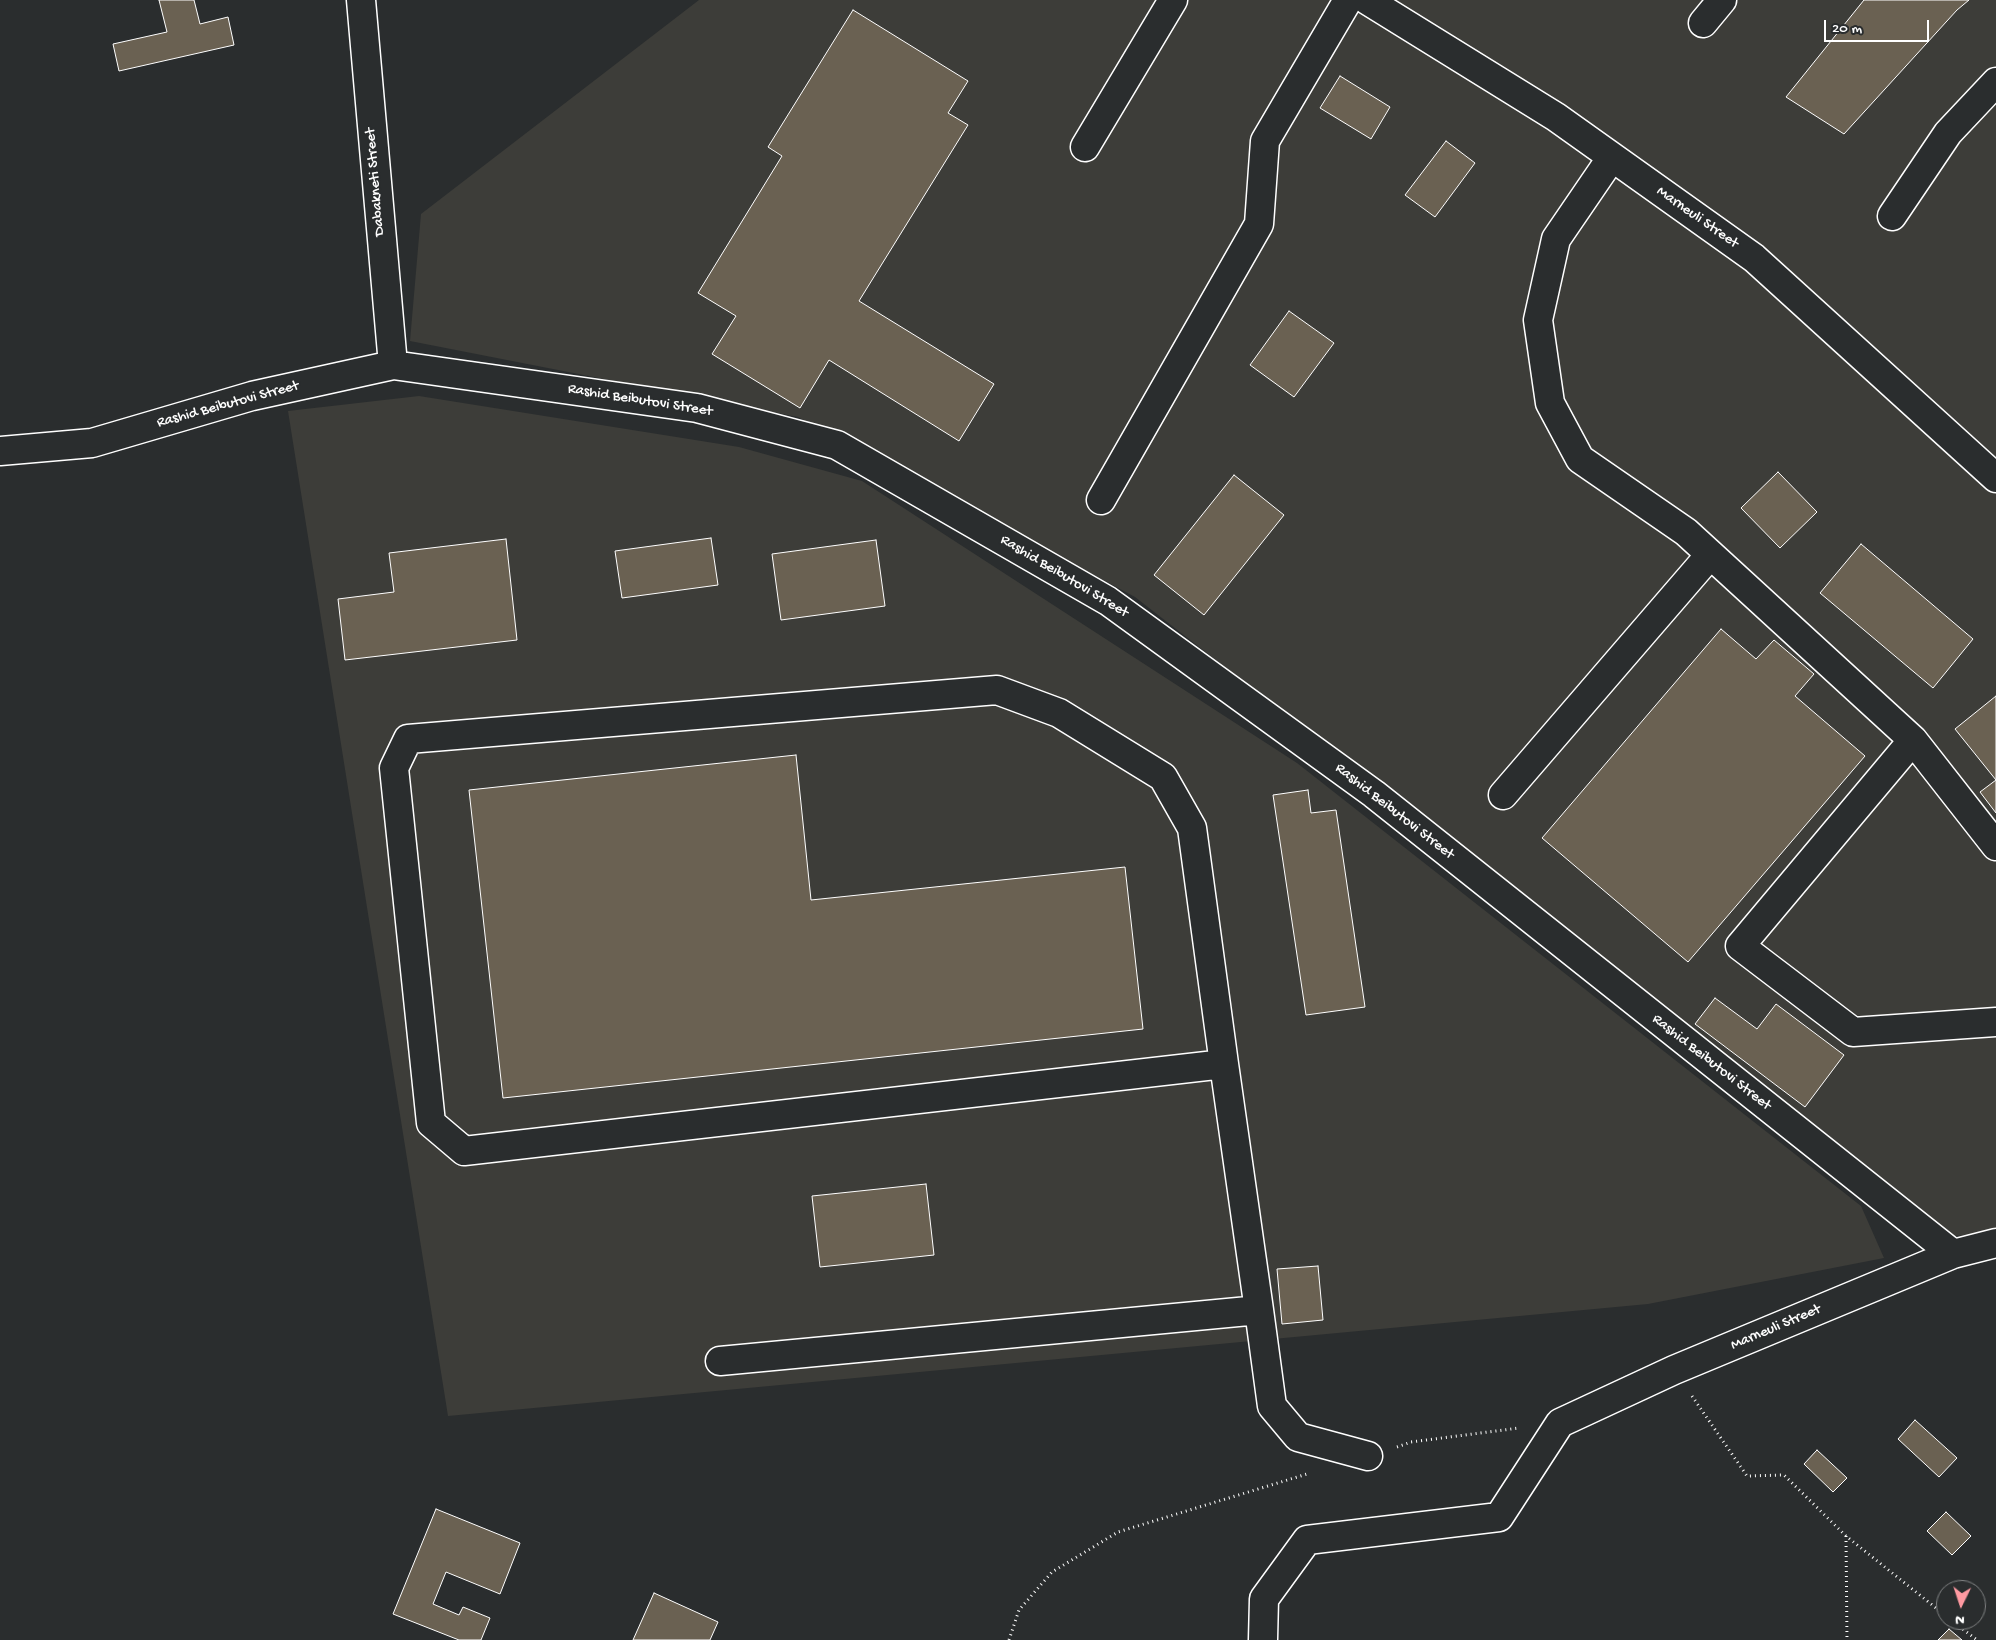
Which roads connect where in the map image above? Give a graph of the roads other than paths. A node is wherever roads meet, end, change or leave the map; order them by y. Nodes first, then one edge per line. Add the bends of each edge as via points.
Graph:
1 (361, 0) edge
2 (1173, 0) edge
3 (1348, 0) edge
4 (1366, 0) edge
5 (1722, 0) edge
6 (1703, 23) dead end
7 (1996, 82) edge
8 (1085, 147) dead end
9 (1612, 157) junction
10 (1892, 216) dead end
11 (393, 364) junction
12 (0, 451) edge
13 (1996, 478) edge
14 (1101, 500) dead end
15 (1710, 555) junction
16 (1913, 740) junction
17 (1503, 795) dead end
18 (1996, 846) edge
19 (1996, 1022) edge
20 (1224, 1064) junction
21 (1996, 1242) edge
22 (1953, 1254) junction
23 (1259, 1310) junction
24 (720, 1361) dead end
25 (1368, 1456) road end
26 (1263, 1640) edge

1 - 11 street, Dabakneti Street
2 - 8 street
3 - 14 street via 1265,141 1259,224
4 - 9 street, Marneuli Street via 1556,117
5 - 6 street
7 - 10 street via 1948,133
9 - 13 street, Marneuli Street via 1754,258
9 - 15 street via 1556,239 1538,320 1550,403 1580,459 1686,532
11 - 12 street, Rashid Beibutovi Street via 252,396 92,443
11 - 22 street, Rashid Beibutovi Street via 697,408 837,445 1108,601 1374,794
15 - 16 street
15 - 17 street
16 - 18 street
16 - 19 street via 1740,946 1853,1032
20 - 20 street via 1192,828 1164,777 1059,713 997,690 408,739 394,768 431,1123 464,1151
20 - 23 street
21 - 22 street, Marneuli Street
22 - 26 street, Marneuli Street via 1674,1370 1560,1423 1499,1517 1307,1540 1264,1599
23 - 24 street
23 - 25 street via 1272,1406 1298,1437

